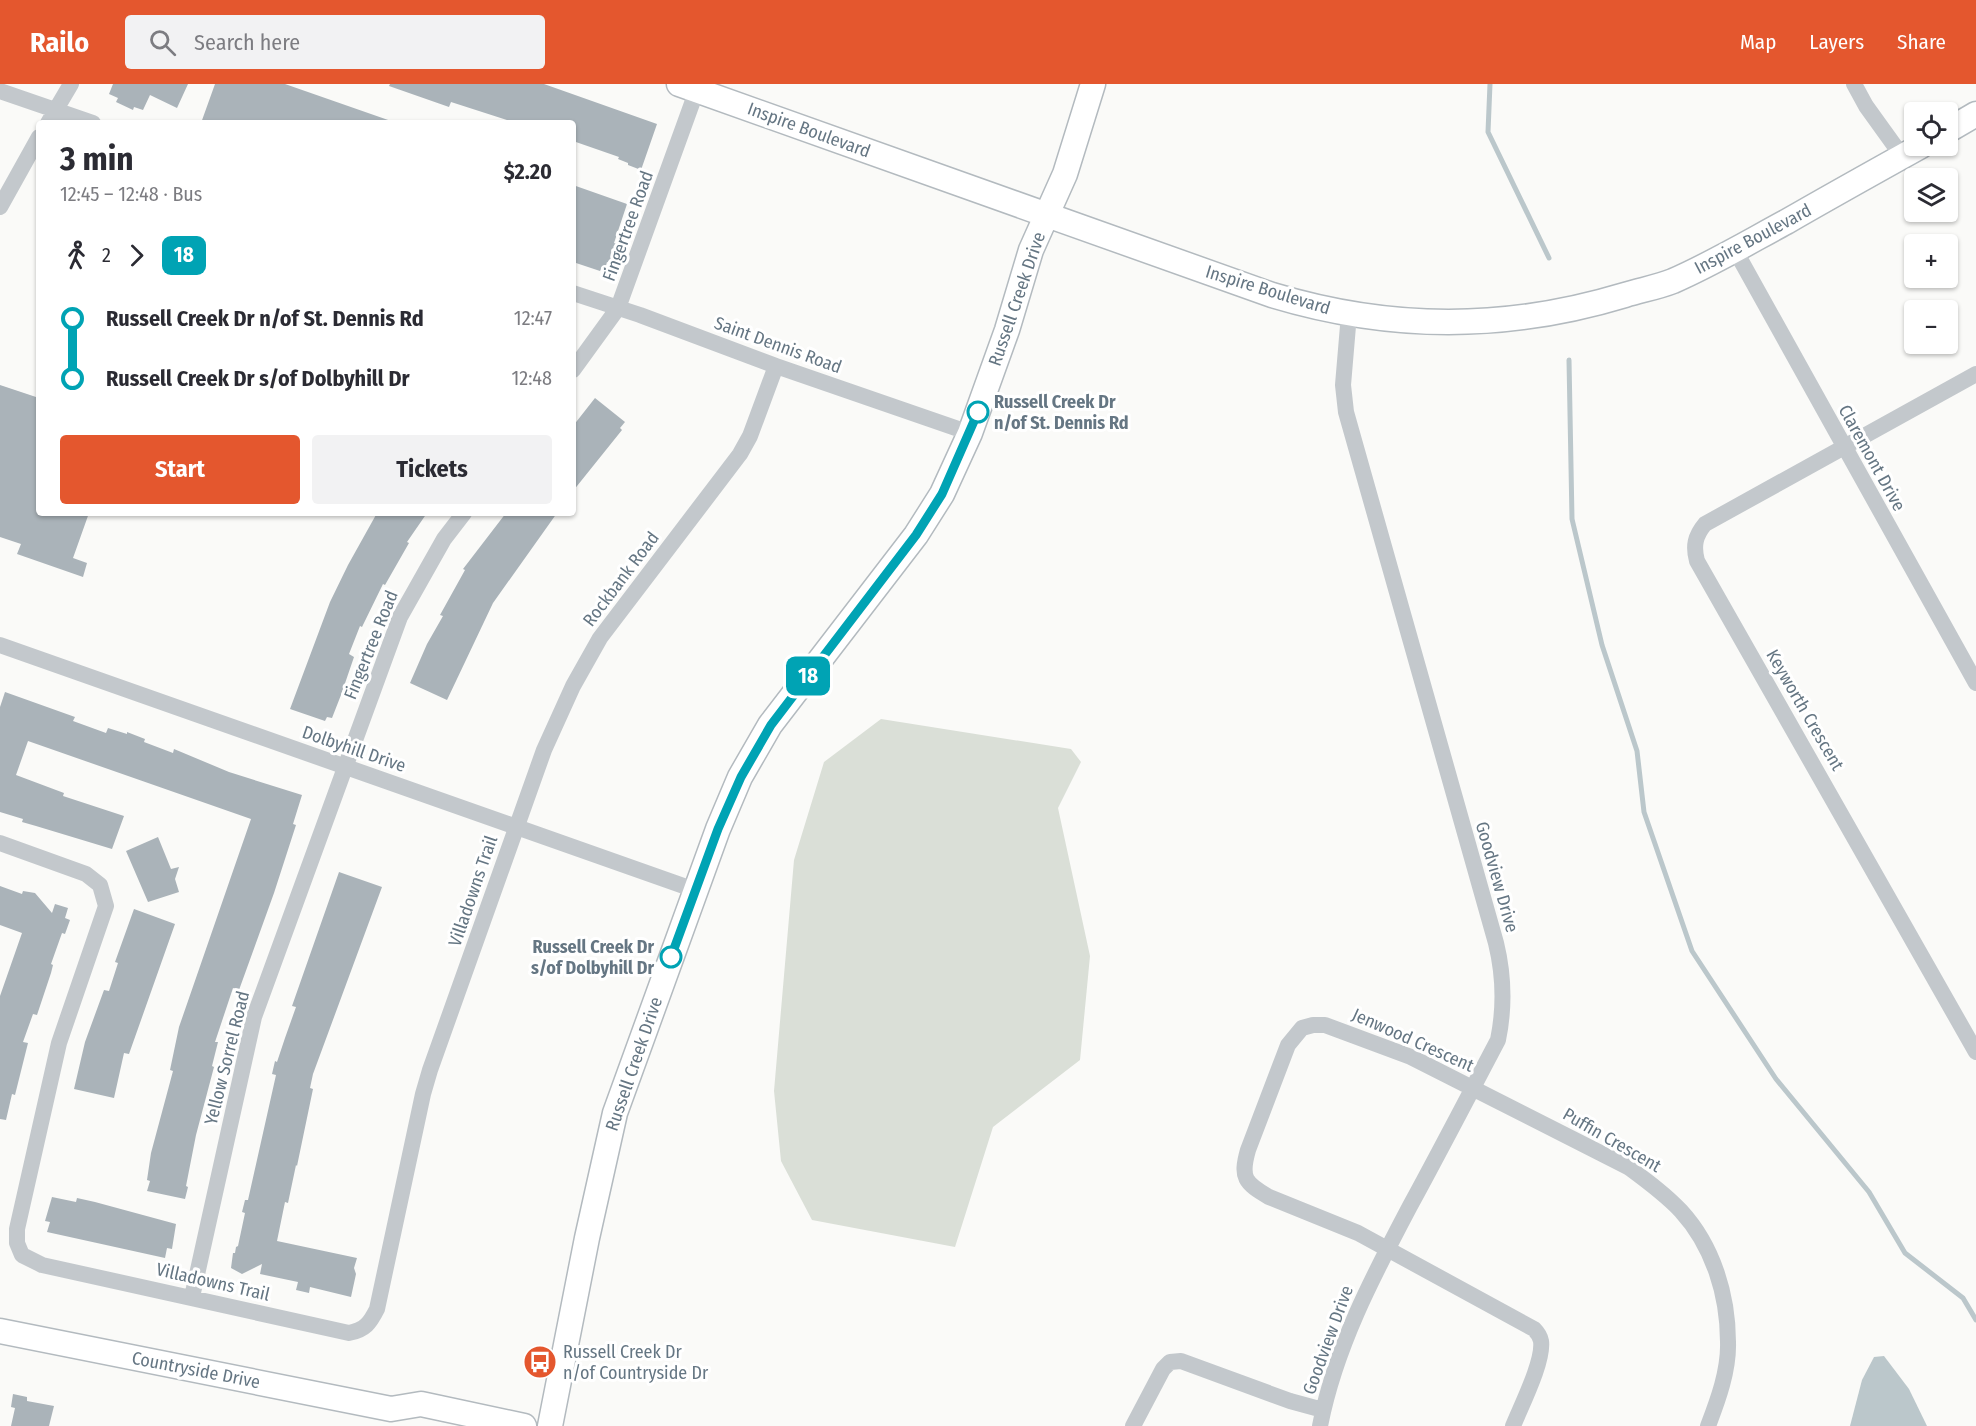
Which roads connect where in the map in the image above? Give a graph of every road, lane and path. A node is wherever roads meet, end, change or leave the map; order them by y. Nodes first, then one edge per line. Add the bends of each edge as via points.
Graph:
1 (71, 84) edge
2 (1094, 84) edge
3 (1854, 84) edge
4 (692, 86) edge
5 (0, 91) edge
6 (1976, 114) edge
7 (52, 116) edge
8 (75, 120) edge
9 (1958, 125) edge
10 (36, 142) edge
11 (1904, 144) edge
12 (1904, 155) edge
13 (0, 207) edge
14 (1048, 215) junction
15 (1735, 250) junction
16 (576, 294) edge
17 (618, 308) junction
18 (1349, 314) junction
19 (576, 366) edge
20 (776, 366) junction
21 (1976, 374) edge
22 (970, 433) junction
23 (1844, 448) junction
24 (462, 516) edge
25 (0, 645) edge
26 (1976, 683) edge
27 (345, 766) junction
28 (516, 827) junction
29 (0, 843) edge
30 (695, 890) junction
31 (1976, 1052) edge
32 (1473, 1088) junction
33 (1388, 1249) junction
34 (192, 1298) junction
35 (0, 1331) edge
36 (399, 1418) edge
37 (1322, 1418) edge
38 (524, 1426) edge
39 (550, 1426) edge
40 (1133, 1426) edge
41 (1512, 1426) edge
42 (1708, 1426) edge

1 - 7 street
2 - 14 street, Russell Creek Drive
3 - 11 street via 1866,106
4 - 14 street, Inspire Boulevard
4 - 17 street, Fingertree Road
5 - 7 street
6 - 9 street
7 - 8 street
10 - 13 street
12 - 15 street, Inspire Boulevard
14 - 18 street, Inspire Boulevard via 1272,295
14 - 22 street, Russell Creek Drive via 1031,250
15 - 18 street, Inspire Boulevard via 1672,281 1608,300 1513,320 1402,320
15 - 23 street, Claremont Drive
16 - 17 street, Saint Dennis Road
17 - 19 street, Fingertree Road
17 - 20 street, Saint Dennis Road
18 - 32 street, Goodview Drive via 1343,385 1346,412 1502,964 1498,1040
20 - 22 street, Saint Dennis Road
20 - 28 street, Rockbank Road via 740,454 612,621 578,676 558,716
21 - 23 street
22 - 30 street, Russell Creek Drive via 942,494 916,535 771,725 741,777
23 - 26 street, Claremont Drive
23 - 31 street, Keyworth Crescent via 1705,524 1694,550
24 - 27 street, Fingertree Road via 444,539 400,617
25 - 27 street, Dolbyhill Drive
27 - 28 street, Dolbyhill Drive
27 - 34 street, Yellow Sorrel Road via 254,1017
28 - 30 street, Dolbyhill Drive
28 - 34 street, Villadowns Trail via 430,1070 377,1309 369,1324 349,1333
29 - 34 street, Villadowns Trail via 86,874 100,885 106,906 54,1061 17,1230 22,1256 42,1265
30 - 39 street, Russell Creek Drive via 615,1113
32 - 33 street, Goodview Drive
32 - 33 street, Jenwood Crescent via 1411,1057 1325,1025 1302,1028 1288,1045 1248,1150 1244,1177 1269,1197
32 - 42 street, Puffin Crescent via 1628,1167 1682,1212 1701,1238 1717,1270 1729,1343 1724,1380
33 - 37 street, Goodview Drive via 1358,1310
33 - 41 street via 1534,1329 1541,1339 1541,1351
35 - 36 street, Countryside Drive
36 - 38 street, Countryside Drive via 421,1404
37 - 40 street via 1290,1401 1181,1361 1170,1362 1163,1369

